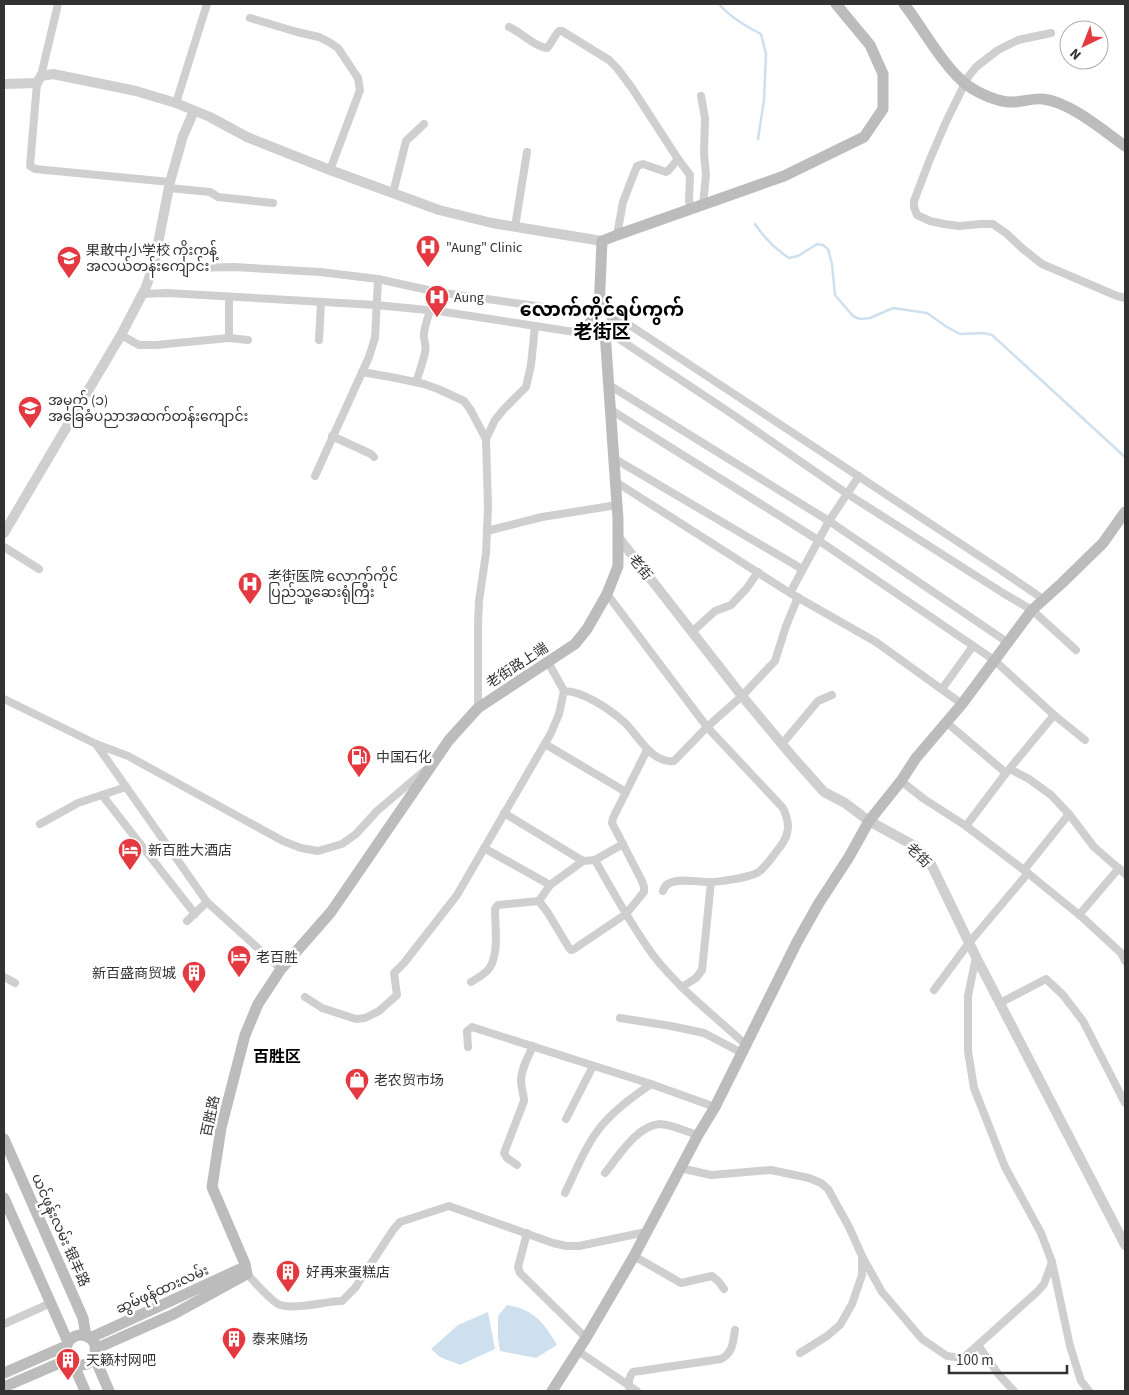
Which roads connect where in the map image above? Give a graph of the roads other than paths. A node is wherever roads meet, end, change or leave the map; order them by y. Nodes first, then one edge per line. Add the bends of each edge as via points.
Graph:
1 (58, 4) edge
2 (207, 4) edge
3 (836, 4) edge
4 (904, 4) edge
5 (250, 18) dead end
6 (509, 27) dead end
7 (1051, 33) dead end
8 (39, 80) junction
9 (4, 84) edge
10 (965, 84) junction
11 (701, 96) dead end
12 (176, 103) junction
13 (194, 111) junction
14 (424, 124) dead end
15 (1125, 146) edge
16 (527, 152) dead end
17 (678, 159) junction
18 (330, 170) junction
19 (170, 185) junction
20 (393, 192) junction
21 (273, 203) dead end
22 (702, 204) junction
23 (691, 209) junction
24 (515, 227) junction
25 (617, 235) junction
26 (602, 241) junction
27 (154, 264) junction
28 (378, 279) junction
29 (437, 292) junction
30 (142, 294) junction
31 (229, 297) junction
32 (1125, 298) edge
33 (320, 302) junction
34 (376, 306) junction
35 (430, 310) junction
36 (596, 312) junction
37 (613, 317) junction
38 (535, 326) junction
39 (602, 331) junction
40 (121, 335) junction
41 (229, 338) junction
42 (248, 340) dead end
43 (319, 340) dead end
44 (362, 372) junction
45 (416, 382) junction
46 (609, 385) junction
47 (611, 410) junction
48 (332, 436) junction
49 (486, 439) junction
50 (374, 457) dead end
51 (614, 459) junction
52 (315, 476) dead end
53 (858, 476) junction
54 (616, 482) junction
55 (846, 493) junction
56 (618, 505) junction
57 (1125, 512) edge
58 (829, 521) junction
59 (487, 531) junction
60 (4, 533) edge
61 (618, 537) junction
62 (818, 540) junction
63 (4, 547) edge
64 (39, 569) dead end
65 (802, 569) junction
66 (758, 572) junction
67 (790, 593) junction
68 (607, 594) junction
69 (798, 597) junction
70 (1044, 599) junction
71 (1032, 610) junction
72 (692, 632) junction
73 (1007, 642) junction
74 (973, 646) junction
75 (1076, 650) dead end
76 (994, 660) junction
77 (548, 662) junction
78 (942, 689) junction
79 (564, 691) junction
80 (832, 695) dead end
81 (742, 696) junction
82 (4, 700) edge
83 (962, 704) junction
84 (478, 708) junction
85 (1054, 715) junction
86 (946, 722) junction
87 (707, 727) junction
88 (1085, 740) dead end
89 (96, 744) junction
90 (545, 744) junction
91 (782, 744) junction
92 (647, 750) junction
93 (434, 762) junction
94 (1008, 771) junction
95 (901, 781) junction
96 (126, 787) junction
97 (626, 792) junction
98 (102, 795) junction
99 (504, 813) junction
100 (1069, 814) junction
101 (869, 821) junction
102 (40, 824) dead end
103 (966, 826) junction
104 (623, 844) junction
105 (484, 848) junction
106 (595, 860) junction
107 (583, 861) junction
108 (1119, 868) junction
109 (1026, 871) junction
110 (1125, 874) edge
111 (711, 882) junction
112 (550, 885) junction
113 (662, 891) dead end
114 (539, 901) junction
115 (208, 902) junction
116 (195, 914) junction
117 (626, 914) junction
118 (1080, 915) junction
119 (187, 921) dead end
120 (969, 943) junction
121 (976, 957) junction
122 (1125, 961) edge
123 (281, 969) junction
124 (4, 977) edge
125 (471, 982) dead end
126 (15, 983) dead end
127 (682, 987) junction
128 (934, 990) dead end
129 (305, 997) dead end
130 (1000, 1003) junction
131 (620, 1018) dead end
132 (533, 1046) junction
133 (468, 1047) dead end
134 (744, 1049) junction
135 (594, 1066) junction
136 (651, 1084) junction
137 (1125, 1102) edge
138 (714, 1107) junction
139 (566, 1119) dead end
140 (698, 1135) junction
141 (4, 1138) edge
142 (517, 1165) dead end
143 (680, 1168) junction
144 (605, 1173) dead end
145 (565, 1193) dead end
146 (4, 1198) edge
147 (646, 1232) junction
148 (527, 1233) junction
149 (1125, 1245) edge
150 (634, 1256) junction
151 (862, 1256) junction
152 (1052, 1262) junction
153 (244, 1270) junction
154 (724, 1289) dead end
155 (50, 1303) junction
156 (4, 1324) edge
157 (735, 1330) dead end
158 (88, 1337) junction
159 (586, 1338) junction
160 (67, 1344) junction
161 (978, 1345) junction
162 (578, 1351) junction
163 (800, 1352) dead end
164 (95, 1353) junction
165 (71, 1361) junction
166 (4, 1373) edge
167 (1081, 1381) junction
168 (4, 1388) edge
169 (629, 1388) edge
170 (86, 1391) edge
171 (109, 1391) edge
172 (552, 1391) edge
173 (636, 1391) edge
174 (1014, 1391) edge
175 (1081, 1391) edge
176 (1089, 1391) edge

1 - 8 street
2 - 12 street
3 - 22 main road via 870,45 883,74 883,109 864,137 784,176
4 - 10 main road via 930,43
5 - 18 street via 329,42 338,48 358,78 360,90
6 - 17 street via 542,48 551,45 556,34 562,31 609,60 632,88
7 - 10 street via 1018,40 998,50 976,67
8 - 9 street
8 - 12 street via 53,74 136,91
8 - 19 street via 30,166
10 - 15 main road via 1012,103 1043,99 1055,102
10 - 32 street via 914,201 917,215 958,226 993,224 1042,264
11 - 22 street via 705,118 706,175
12 - 13 street
13 - 18 street via 247,137
13 - 19 street via 182,136
14 - 20 street via 406,141
16 - 24 street
17 - 23 street via 690,175 688,200
17 - 25 street via 666,172 643,164 637,166 623,202
18 - 20 street
19 - 21 street via 210,192 218,197
19 - 27 street
20 - 24 street via 439,210
22 - 23 main road
23 - 25 main road
24 - 26 street
25 - 26 main road
26 - 36 main road
27 - 28 street via 320,272
27 - 30 street
28 - 29 street
28 - 34 street
29 - 35 street
29 - 36 street
30 - 31 street
30 - 40 street
31 - 33 street
31 - 41 street
33 - 34 street
33 - 43 street
34 - 35 street
34 - 44 street via 375,338
35 - 38 street
35 - 45 street via 424,332 425,353
36 - 37 main road via 607,311
36 - 39 main road via 591,324
37 - 39 main road via 613,325
37 - 53 street
38 - 39 street via 581,333
38 - 49 street via 526,387 504,409
39 - 46 main road, 老街路上端
39 - 55 street via 732,414
40 - 41 street via 138,345
40 - 60 street
41 - 42 street
44 - 45 street
44 - 48 street
45 - 49 street via 464,401
46 - 47 main road, 老街路上端
46 - 58 street
47 - 51 main road, 老街路上端
47 - 62 street
48 - 50 street
48 - 52 street
49 - 59 street
51 - 54 main road, 老街路上端
51 - 65 street
53 - 55 street
53 - 70 street
54 - 56 main road, 老街路上端
54 - 66 street
55 - 58 street
55 - 71 street
56 - 59 street via 542,517
56 - 61 main road, 老街路上端
57 - 70 main road via 1102,543
58 - 62 street
58 - 73 street
59 - 84 street via 479,601
61 - 68 main road, 老街路上端 via 618,566
61 - 72 street, 老街
62 - 65 street
62 - 74 street
63 - 64 street
65 - 67 street
66 - 67 street
66 - 72 street via 731,605 715,611
67 - 69 street
68 - 77 main road, 老街路上端 via 576,644
68 - 87 street
69 - 78 street via 876,642
69 - 81 street via 775,661
70 - 71 main road
71 - 73 main road
71 - 75 street
72 - 81 street, 老街
73 - 76 main road
74 - 76 street
74 - 78 street
76 - 83 main road
76 - 85 street
77 - 79 street
77 - 84 main road, 老街路上端
78 - 83 street
79 - 90 street
79 - 92 street via 573,691 609,710 624,722
80 - 91 street via 818,701
81 - 87 street
81 - 91 street, 老街
82 - 89 street
83 - 86 main road
84 - 93 main road, 老街路上端
85 - 88 street
85 - 94 street
86 - 94 street
86 - 95 main road
87 - 92 street via 674,761 662,760
87 - 111 street via 783,808 788,818 784,842 758,872
89 - 93 street via 128,756 283,842 318,851 342,844 356,834 377,811
89 - 96 street
90 - 97 street
90 - 99 street
91 - 101 street, 老街 via 824,792
92 - 97 street
93 - 123 main road, 老街路上端 via 331,912
94 - 100 street via 1051,795
94 - 103 street
95 - 101 main road
95 - 103 street
96 - 98 street
96 - 115 street
97 - 104 street via 612,823
98 - 102 street via 78,803
98 - 116 street
99 - 105 street
99 - 107 street
100 - 108 street via 1094,847
100 - 109 street
101 - 120 street, 老街 via 913,845 930,862
101 - 134 main road via 796,942
103 - 109 street
104 - 106 street
104 - 117 street via 644,887 644,892
105 - 112 street
105 - 129 street via 457,895 394,973 397,995 390,1002 379,1011 356,1019 322,1008
106 - 107 street
106 - 117 street
107 - 112 street
108 - 110 street
108 - 118 street
109 - 118 street
109 - 120 street
111 - 113 street via 679,881 669,883
111 - 127 street via 702,970
112 - 114 street
114 - 117 street via 571,950
114 - 125 street via 498,905 495,909 493,964
115 - 116 street
115 - 123 street
116 - 119 street
117 - 127 street via 654,955
118 - 122 street
120 - 121 street, 老街
120 - 128 street
121 - 130 street, 老街
121 - 152 street via 968,996 968,1051 974,1088 1005,1167 1041,1233
123 - 153 main road, 百胜路 via 258,1004 245,1035 221,1128 212,1187
124 - 126 street
127 - 134 street
130 - 137 street via 1046,979 1083,1021
130 - 149 street, 老街
131 - 134 street via 704,1033
132 - 133 street via 472,1027 468,1031
132 - 135 street
132 - 142 street via 521,1073 524,1101 504,1153
134 - 138 main road
135 - 136 street
135 - 139 street
136 - 138 street
136 - 145 street via 621,1106 595,1134
138 - 140 main road
140 - 143 main road
140 - 144 street via 660,1124 650,1126 633,1138
141 - 158 main road, ယင်ဖုန်းလမ်း 银丰路 via 83,1318
143 - 147 main road
143 - 151 street via 711,1175 772,1170 821,1183 828,1189
146 - 155 main road
147 - 148 street via 579,1246 553,1243
147 - 150 main road
148 - 153 street via 449,1206 400,1222 355,1288 342,1301 286,1307 277,1304
148 - 159 street via 518,1267 520,1273
150 - 154 street via 681,1283 712,1276
150 - 159 main road
151 - 161 street via 882,1292 929,1345 947,1356 963,1358
151 - 163 street via 862,1275 852,1304 840,1325
152 - 161 street via 1038,1291
152 - 167 street
153 - 158 main road, ဆွမ်ဖုန်ထားလမ်း
153 - 164 main road, ဆွမ်ဖုန်ထားလမ်း via 174,1314
155 - 156 street
155 - 160 main road
157 - 169 street via 728,1356 633,1372
158 - 160 main road via 76,1335
158 - 164 main road via 93,1342
159 - 162 main road
160 - 165 main road via 67,1355
160 - 166 main road
161 - 174 street
162 - 169 street
162 - 172 main road
164 - 165 main road via 82,1365
164 - 171 main road
165 - 168 main road
165 - 170 main road
167 - 175 street
167 - 176 street
169 - 173 street

